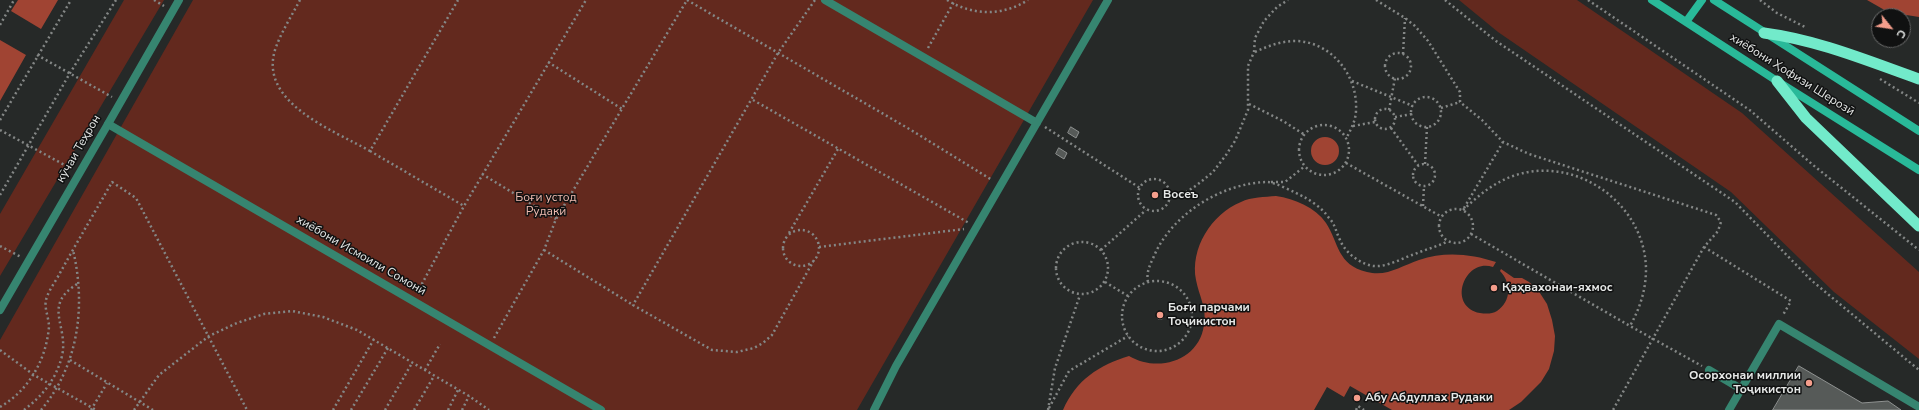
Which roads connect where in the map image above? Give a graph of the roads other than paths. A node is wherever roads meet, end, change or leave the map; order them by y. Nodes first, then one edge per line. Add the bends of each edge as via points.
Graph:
1 (179, 0) edge
2 (1108, 0) edge
3 (1652, 0) edge
4 (1702, 0) edge
5 (1714, 0) edge
6 (829, 1) edge
7 (1686, 22) junction
8 (1764, 33) junction
9 (1919, 79) edge
10 (1777, 81) junction
11 (1037, 123) junction
12 (108, 124) junction
13 (1919, 131) edge
14 (1919, 170) edge
15 (1919, 226) edge
16 (0, 310) edge
17 (1709, 370) road end
18 (1741, 388) junction
19 (1919, 407) edge
20 (601, 410) edge
21 (874, 410) edge
22 (1729, 410) edge

1 - 12 street, кӯчаи Теҳрон
2 - 11 street
3 - 7 main road, хиёбони Ҳофизи Шерозӣ
4 - 7 main road
5 - 8 main road, хиёбони Ҳофизи Шерозӣ
6 - 11 street
7 - 10 main road, хиёбони Ҳофизи Шерозӣ
8 - 9 highway via 1816,43
8 - 13 main road, хиёбони Ҳофизи Шерозӣ
10 - 14 main road, хиёбони Ҳофизи Шерозӣ
10 - 15 highway via 1806,118
11 - 21 street via 896,366
12 - 16 street, кӯчаи Теҳрон
12 - 20 street, хиёбони Исмоили Сомонӣ
17 - 18 street
18 - 19 street via 1779,324
18 - 22 street

